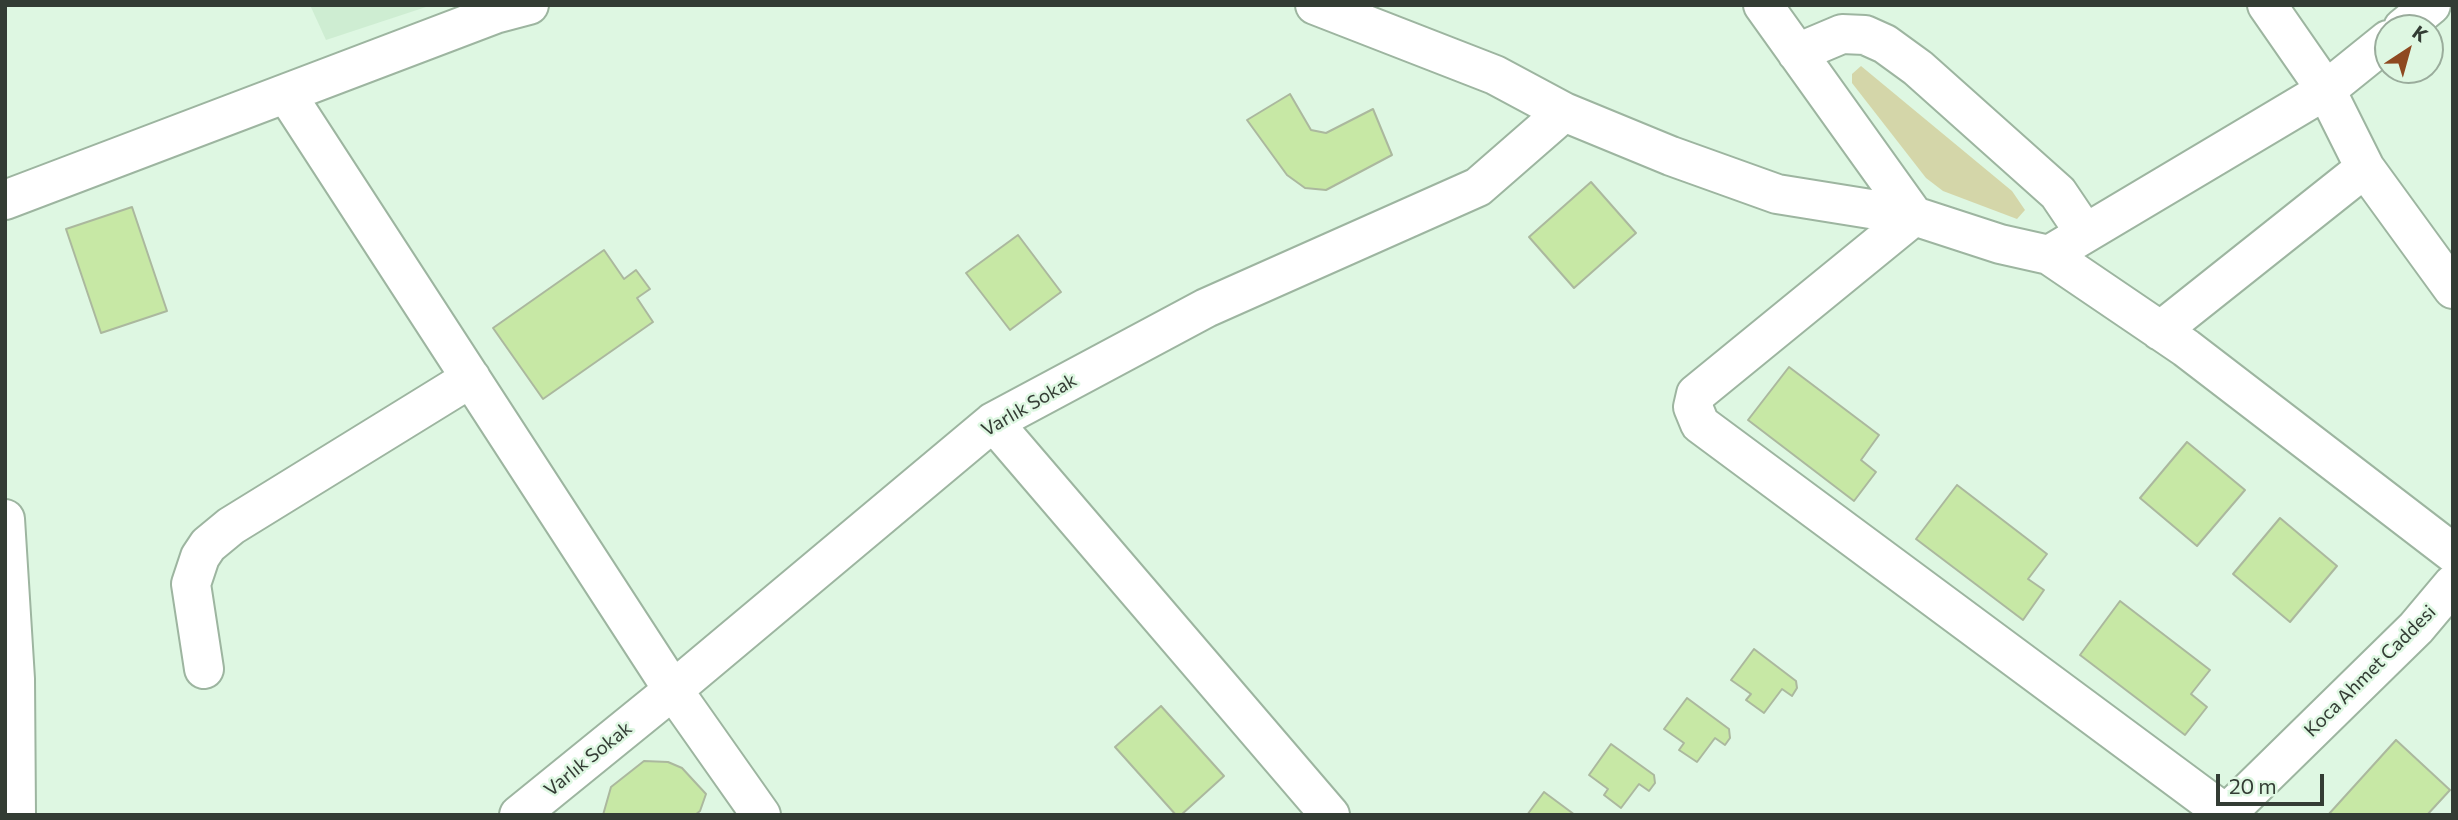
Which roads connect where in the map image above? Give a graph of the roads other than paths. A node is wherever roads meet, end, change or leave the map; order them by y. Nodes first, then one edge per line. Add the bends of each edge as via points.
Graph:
1 (529, 5) edge
2 (1315, 5) edge
3 (1763, 5) edge
4 (2267, 5) edge
5 (2374, 51) edge
6 (1797, 53) junction
7 (2326, 90) junction
8 (287, 95) junction
9 (1564, 112) junction
10 (2365, 168) junction
11 (5, 200) edge
12 (1914, 216) junction
13 (2085, 233) junction
14 (2049, 255) junction
15 (2453, 289) edge
16 (2160, 331) junction
17 (471, 378) junction
18 (993, 422) junction
19 (5, 519) edge
20 (2453, 553) edge
21 (2453, 583) edge
22 (204, 669) dead end
23 (673, 690) junction
24 (2225, 814) edge
25 (16, 815) edge
26 (519, 815) edge
27 (761, 815) edge
28 (1330, 815) edge

1 - 8 street
2 - 9 street via 1496,75
3 - 6 street
4 - 7 street
5 - 7 street
6 - 12 street
6 - 13 street via 1842,34 1865,35 1885,44 2058,193
7 - 10 street
7 - 13 street
8 - 11 street
8 - 17 street
9 - 12 street via 1777,194
9 - 18 street, Varlık Sokak via 1478,187 1206,308
10 - 15 street
10 - 16 street
12 - 14 street
12 - 24 street via 1696,394 1693,407 1700,424
13 - 14 street
14 - 16 street
16 - 20 street
17 - 22 street via 231,526 208,545 191,584
17 - 23 street
18 - 23 street, Varlık Sokak
18 - 28 street
19 - 25 street via 15,679
21 - 24 street, Koca Ahmet Caddesi via 2416,628
23 - 26 street, Varlık Sokak
23 - 27 street

